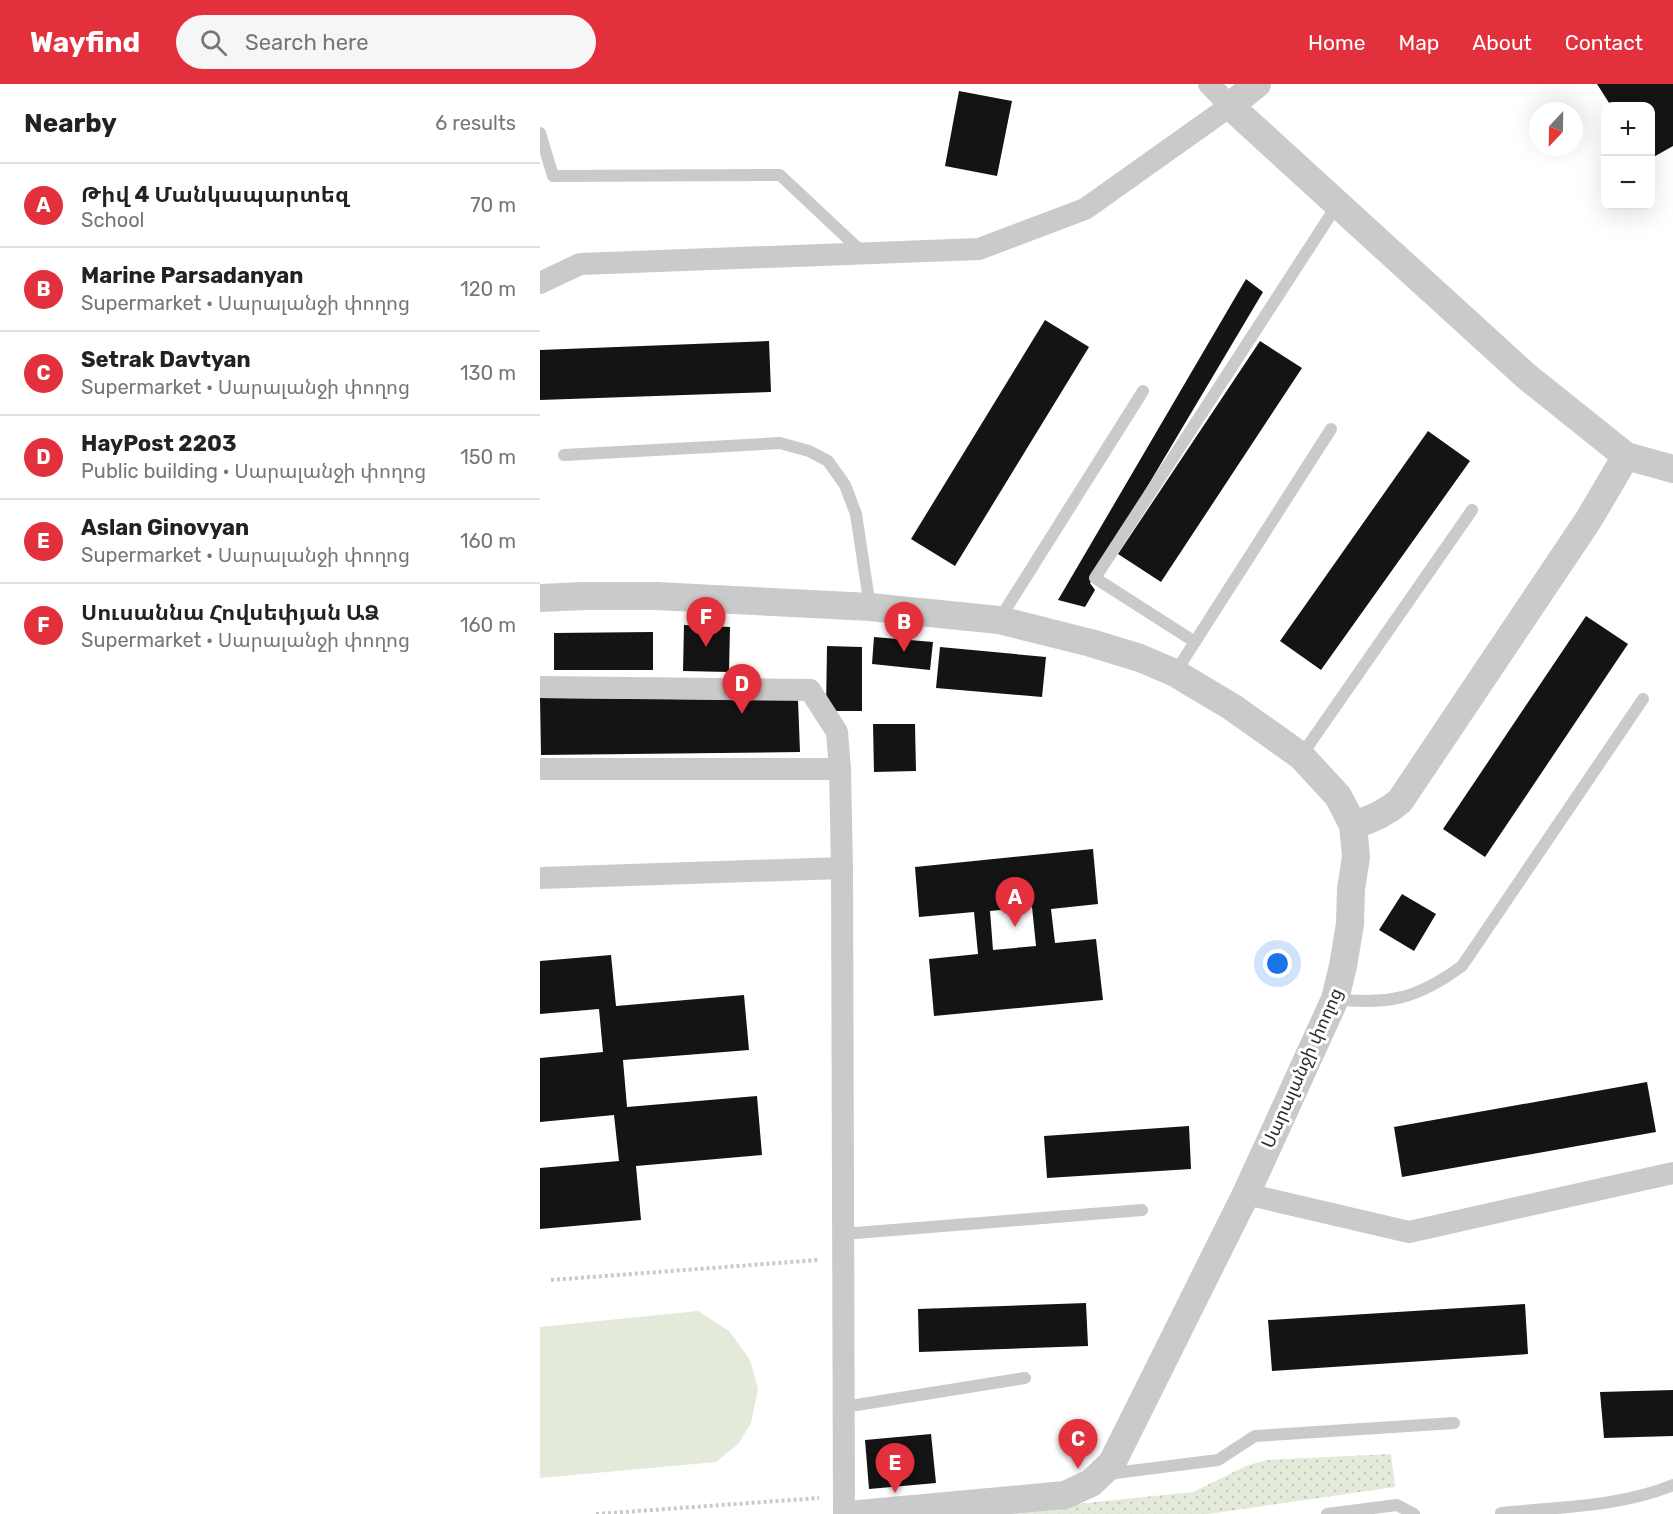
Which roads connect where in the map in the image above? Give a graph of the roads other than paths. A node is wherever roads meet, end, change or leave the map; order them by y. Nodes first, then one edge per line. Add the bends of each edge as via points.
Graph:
1 (1209, 84) edge
2 (1257, 84) edge
3 (1230, 106) junction
4 (540, 133) edge
5 (1337, 204) junction
6 (862, 252) junction
7 (540, 283) edge
8 (1143, 391) dead end
9 (1331, 429) dead end
10 (564, 455) dead end
11 (1626, 456) junction
12 (1673, 469) edge
13 (1472, 510) dead end
14 (540, 598) edge
15 (870, 607) junction
16 (999, 620) junction
17 (1195, 642) junction
18 (1175, 673) junction
19 (540, 687) edge
20 (1643, 699) dead end
21 (1301, 756) junction
22 (540, 769) edge
23 (840, 769) junction
24 (1353, 825) junction
25 (842, 868) junction
26 (540, 878) edge
27 (1335, 999) junction
28 (1673, 1173) edge
29 (1246, 1194) junction
30 (1142, 1210) dead end
31 (843, 1234) junction
32 (1026, 1378) dead end
33 (844, 1407) junction
34 (1454, 1423) dead end
35 (1102, 1474) junction
36 (1673, 1485) edge
37 (1501, 1513) edge
38 (844, 1514) edge
39 (859, 1514) edge
40 (1328, 1514) edge
41 (1414, 1514) edge

1 - 3 street
2 - 3 street
3 - 5 street
3 - 6 street via 1085,209 979,249
4 - 6 lane via 553,176 780,174
5 - 11 street via 1526,376
5 - 17 lane via 1095,578
6 - 7 street via 580,264
8 - 16 lane
9 - 17 lane
10 - 15 lane via 780,443 809,451 828,461 856,514
11 - 12 street
11 - 24 street via 1589,519 1400,801 1371,820
13 - 21 lane
14 - 15 street, Սարալանջի փողոց via 656,596
15 - 16 street, Սարալանջի փողոց
16 - 18 street, Սարալանջի փողոց via 1140,658
17 - 18 lane
18 - 21 street, Սարալանջի փողոց
19 - 23 street via 810,690 837,732
20 - 27 lane via 1462,966 1439,983 1408,997 1381,1001
21 - 24 street, Սարալանջի փողոց via 1338,796
22 - 23 street
23 - 25 street
24 - 27 street, Սարալանջի փողոց via 1356,857 1350,924
25 - 26 street
25 - 31 street
27 - 29 street, Սարալանջի փողոց
28 - 29 street via 1409,1232
29 - 35 street, Սարալանջի փողոց via 1120,1450
30 - 31 lane
31 - 33 street
32 - 33 lane
33 - 38 street
34 - 35 lane via 1255,1436 1218,1460
35 - 39 street, Սարալանջի փողոց via 1076,1491 1052,1497
36 - 37 lane via 1653,1493 1597,1503
40 - 41 lane via 1397,1504

